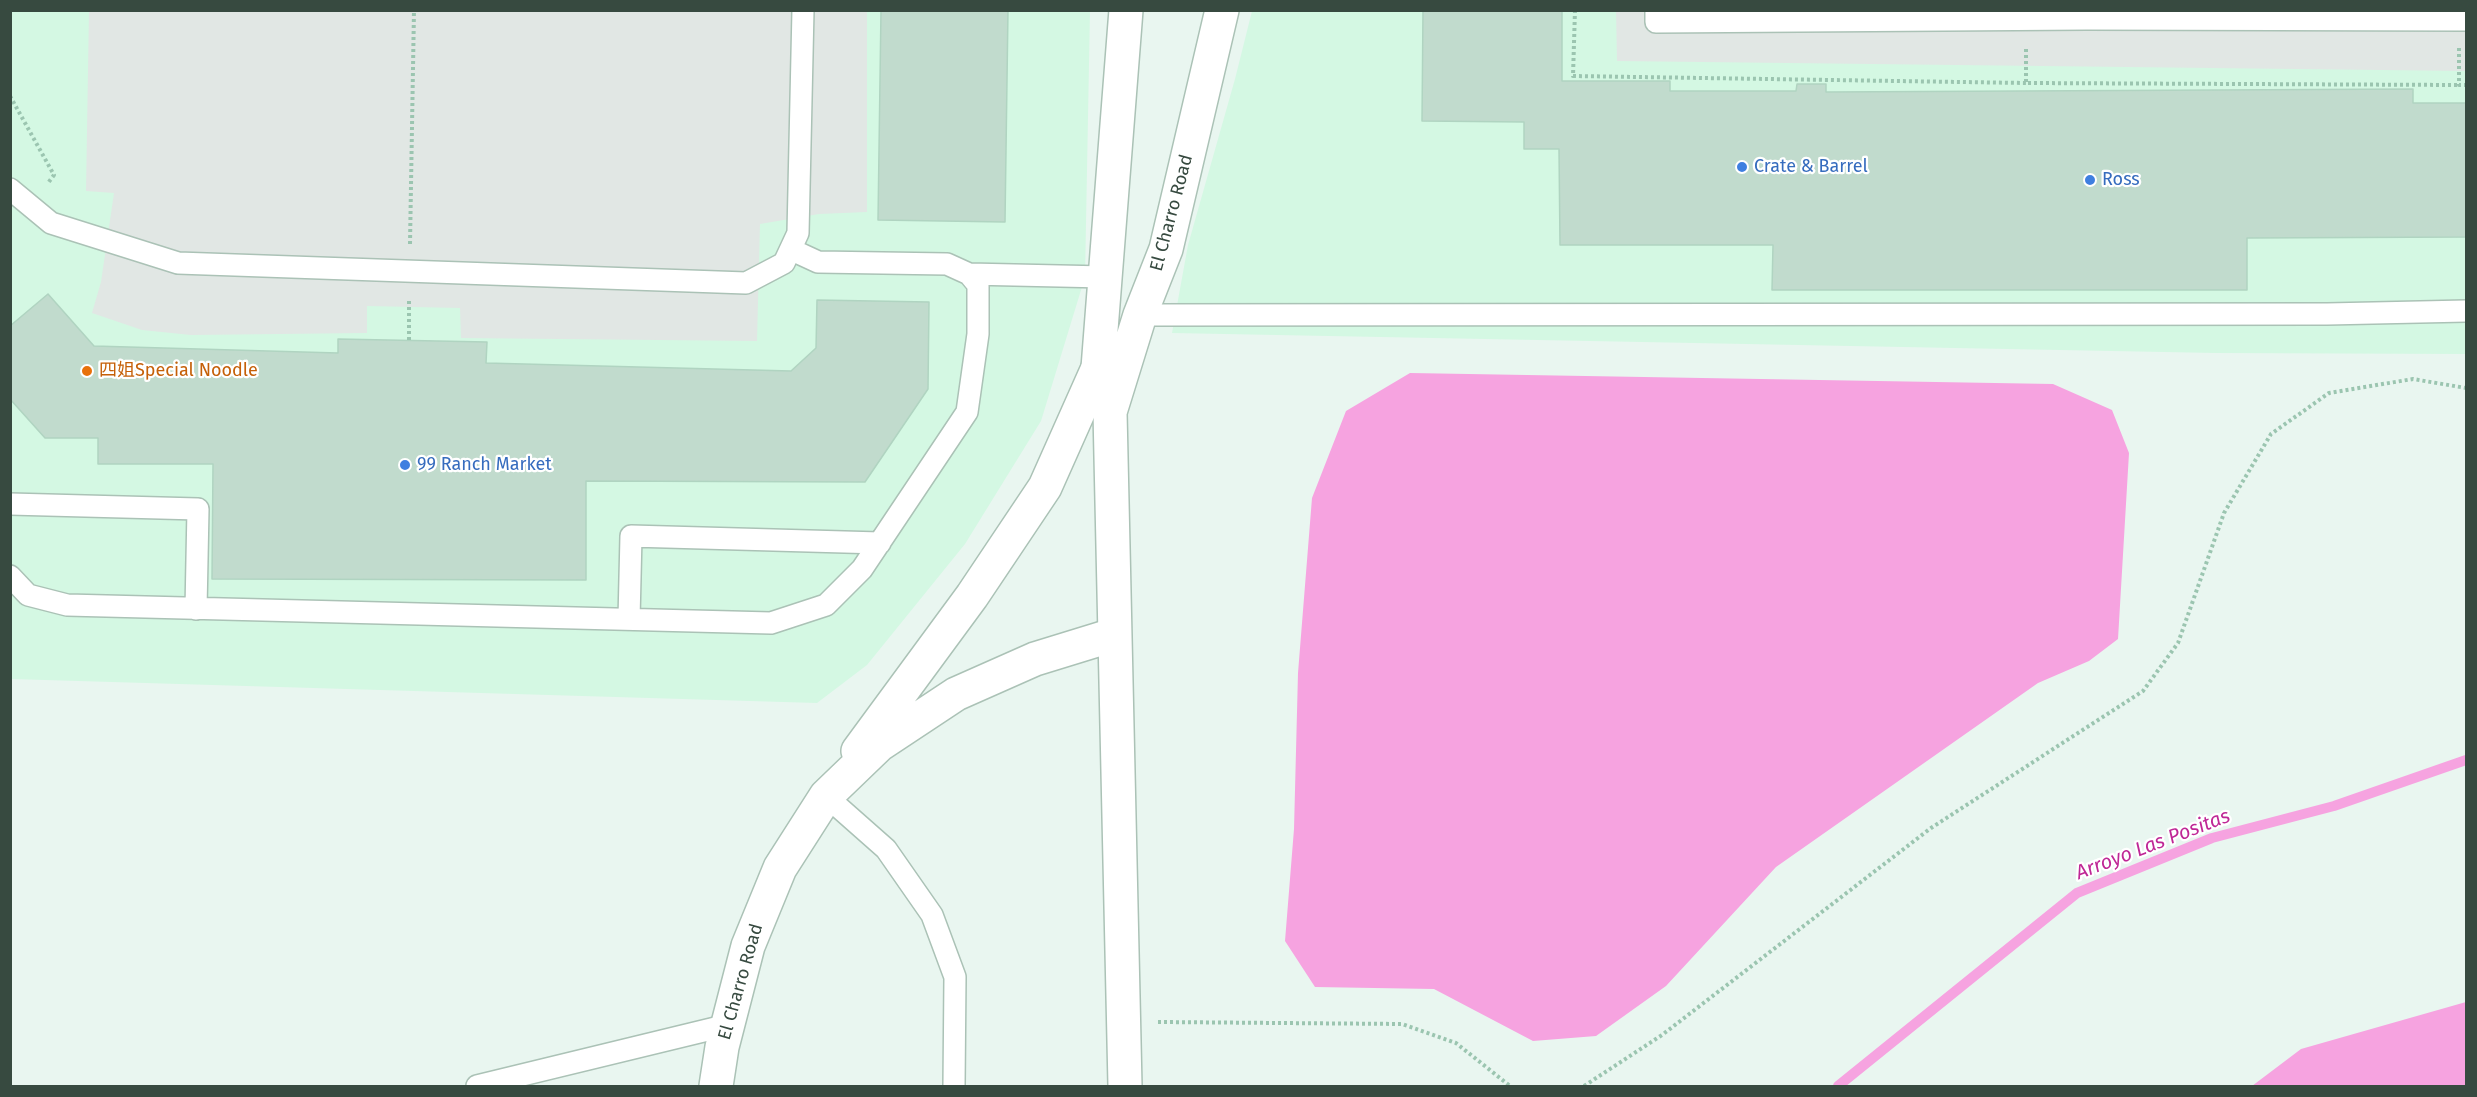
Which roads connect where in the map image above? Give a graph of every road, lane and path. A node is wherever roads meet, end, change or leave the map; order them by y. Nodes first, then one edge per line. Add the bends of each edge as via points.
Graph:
1 (414, 10) edge
2 (803, 10) edge
3 (1126, 10) edge
4 (1222, 10) edge
5 (1575, 10) edge
6 (1656, 10) edge
7 (2466, 20) edge
8 (2026, 46) dead end
9 (2459, 47) dead end
10 (2026, 83) junction
11 (2459, 85) junction
12 (2466, 85) edge
13 (10, 96) edge
14 (10, 189) edge
15 (28, 206) junction
16 (792, 250) junction
17 (409, 270) junction
18 (969, 274) junction
19 (1105, 277) junction
20 (2466, 311) edge
21 (1140, 315) junction
22 (409, 340) dead end
23 (1098, 368) junction
24 (2466, 388) edge
25 (1110, 412) junction
26 (10, 504) edge
27 (880, 543) junction
28 (10, 576) edge
29 (196, 609) junction
30 (629, 619) junction
31 (1113, 635) junction
32 (826, 796) junction
33 (1125, 1022) junction
34 (728, 1025) junction
35 (477, 1086) edge
36 (716, 1086) edge
37 (954, 1086) edge
38 (1125, 1086) edge
39 (1510, 1086) edge
40 (1584, 1086) edge

1 - 17 path
2 - 16 lane via 798,232
3 - 19 street, El Charro Road
4 - 21 street, El Charro Road via 1166,249
5 - 10 path via 1573,76
6 - 7 lane via 1656,22
8 - 10 path
9 - 11 path
10 - 11 path
11 - 12 path
13 - 15 path via 54,175
14 - 15 lane
15 - 17 lane via 51,223 178,263
16 - 17 lane via 784,263 746,283
16 - 18 lane via 818,262 947,264
17 - 22 path
18 - 19 lane
18 - 27 lane via 978,285 978,334 967,412
19 - 23 street, El Charro Road
20 - 21 lane via 2303,315
21 - 25 street, El Charro Road
23 - 25 street, El Charro Road
23 - 32 street via 1045,487 972,596
24 - 40 path via 2413,379 2329,393 2271,434 2224,513 2178,643 2143,690 1931,828 1662,1035
25 - 31 street, El Charro Road
26 - 29 lane via 198,509
27 - 30 lane via 862,569 826,605 771,623
27 - 30 lane via 631,536
28 - 29 lane via 28,595 68,605
29 - 30 lane
31 - 32 street, El Charro Road via 1035,659 956,694 879,745
31 - 33 street, El Charro Road
32 - 34 street, El Charro Road via 780,868 748,946
32 - 37 lane via 886,849 932,915 955,977
33 - 38 street, El Charro Road
33 - 39 path via 1402,1024 1456,1043
34 - 35 lane
34 - 36 street, El Charro Road

